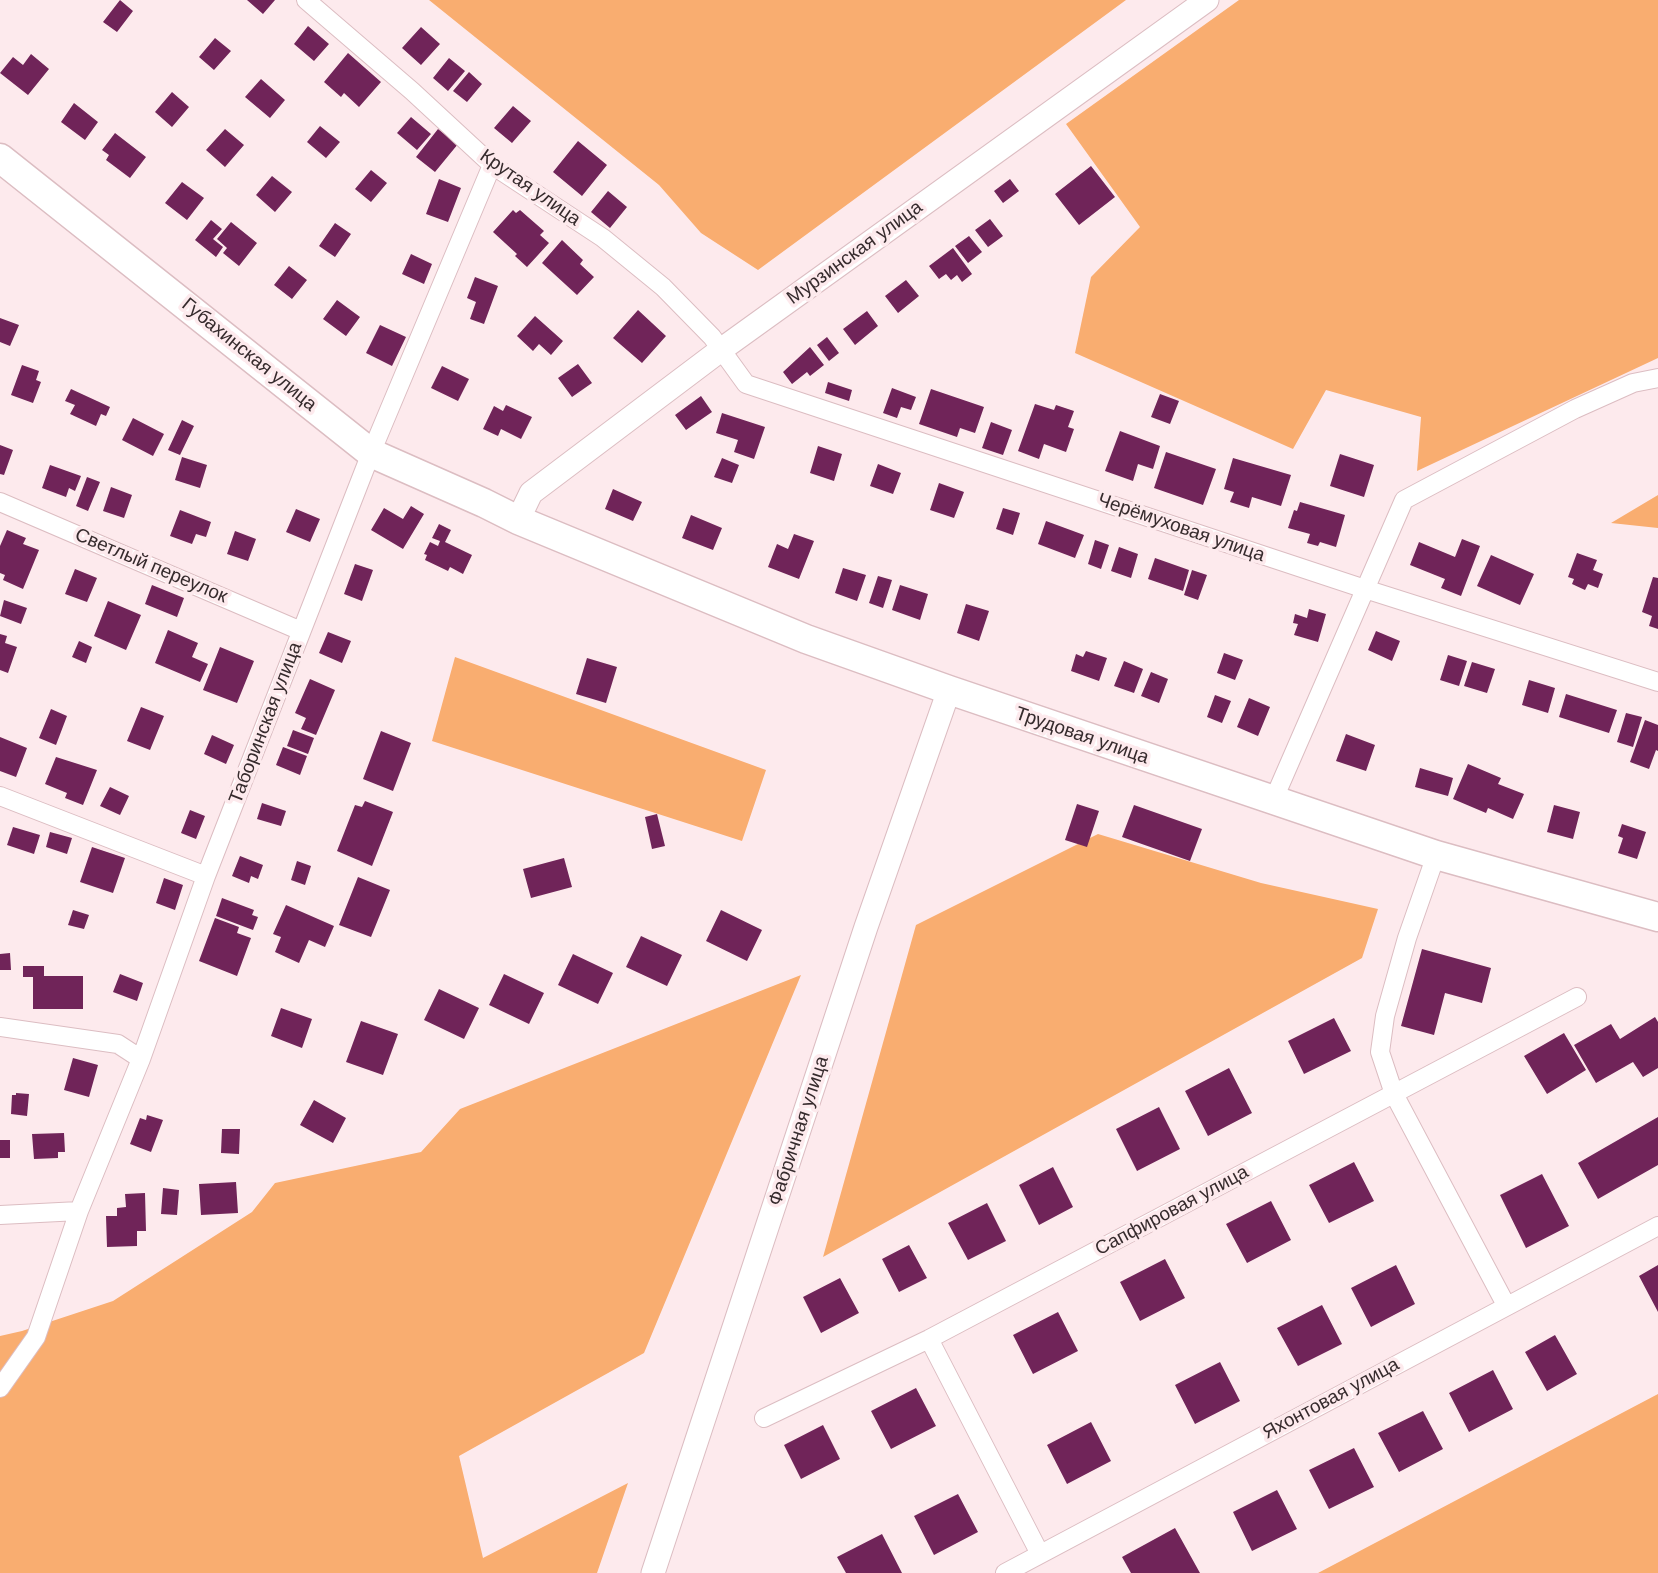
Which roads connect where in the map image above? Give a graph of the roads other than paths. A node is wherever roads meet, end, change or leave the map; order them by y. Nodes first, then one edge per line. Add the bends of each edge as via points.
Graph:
1 (306, 0) edge
2 (1207, 0) edge
3 (0, 158) edge
4 (492, 165) junction
5 (722, 349) junction
6 (1658, 378) edge
7 (371, 453) junction
8 (0, 502) edge
9 (518, 520) junction
10 (1365, 589) junction
11 (301, 631) junction
12 (1658, 682) edge
13 (949, 690) junction
14 (0, 796) edge
15 (1273, 801) junction
16 (1436, 855) junction
17 (206, 876) junction
18 (1658, 916) edge
19 (1577, 996) dead end
20 (0, 1027) edge
21 (141, 1059) junction
22 (1394, 1094) junction
23 (79, 1211) junction
24 (0, 1215) edge
25 (1658, 1226) edge
26 (1506, 1305) junction
27 (929, 1339) junction
28 (0, 1388) edge
29 (764, 1418) dead end
30 (1040, 1554) junction
31 (653, 1573) edge
32 (1005, 1573) edge

1 - 4 street, Крутая улица
2 - 5 street, Мурзинская улица
3 - 7 main road, Губахинская улица
4 - 5 street, Крутая улица via 603,238 663,287
4 - 7 street, Таборинская улица
5 - 9 street, Мурзинская улица via 531,493
5 - 10 street, Черёмуховая улица via 746,384
6 - 10 street via 1633,383 1575,409 1404,500
7 - 9 main road, Губахинская улица
7 - 11 street, Таборинская улица
8 - 11 street, Светлый переулок
9 - 13 main road, Трудовая улица via 806,639
10 - 12 street, Черёмуховая улица
10 - 15 street
11 - 17 street, Таборинская улица
13 - 15 main road, Трудовая улица
13 - 31 street, Фабричная улица
14 - 17 street
15 - 16 main road, Трудовая улица
16 - 18 main road, Трудовая улица
16 - 22 street via 1385,1016 1381,1052
17 - 21 street, Таборинская улица
19 - 22 street, Сапфировая улица
20 - 21 street via 118,1044
21 - 23 street, Таборинская улица
22 - 26 street
22 - 27 street, Сапфировая улица
23 - 24 street
23 - 28 street, Таборинская улица via 36,1337
25 - 26 street, Яхонтовая улица
26 - 30 street, Яхонтовая улица
27 - 29 street, Сапфировая улица
27 - 30 street
30 - 32 street, Яхонтовая улица

